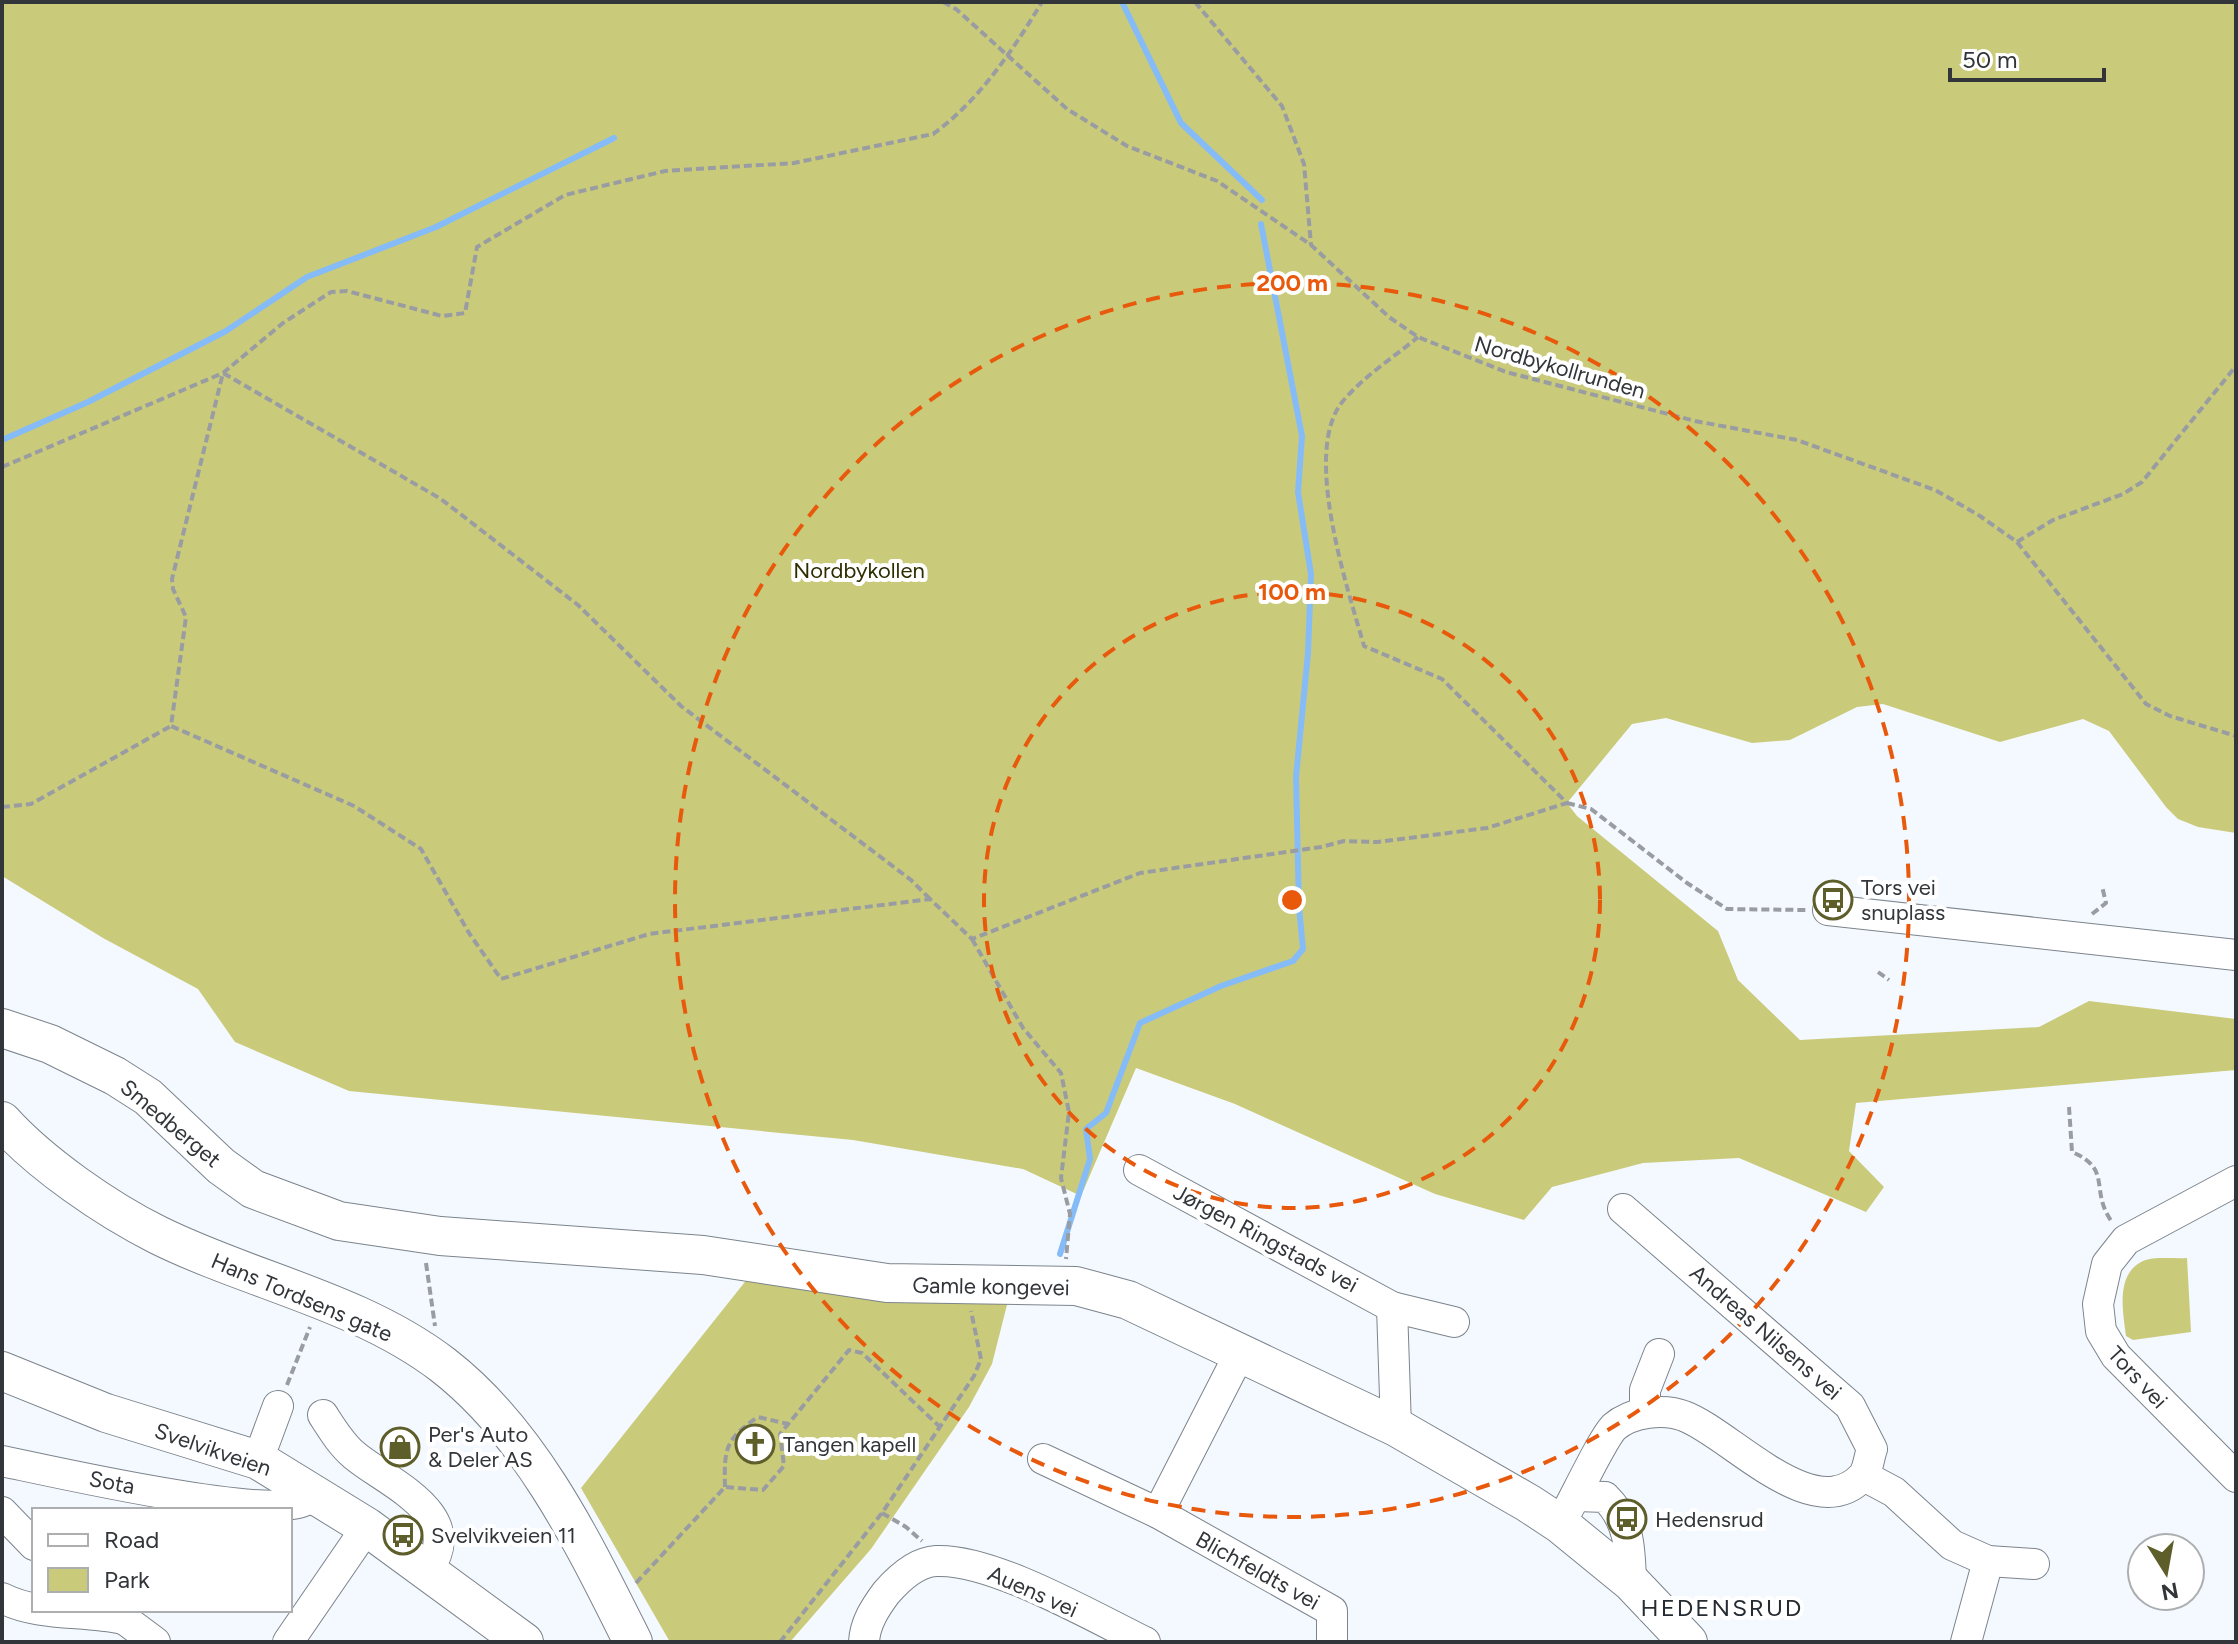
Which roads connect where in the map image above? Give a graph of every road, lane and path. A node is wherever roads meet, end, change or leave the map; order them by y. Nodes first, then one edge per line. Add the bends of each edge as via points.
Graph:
1 (943, 2) edge
2 (1042, 2) edge
3 (1195, 2) edge
4 (1009, 54) junction
5 (1311, 245) junction
6 (1418, 337) junction
7 (2236, 366) edge
8 (223, 373) junction
9 (2, 467) edge
10 (2017, 542) junction
11 (171, 726) junction
12 (2236, 736) edge
13 (1567, 803) junction
14 (2, 807) edge
15 (930, 899) junction
16 (1828, 910) joint
17 (972, 939) junction
18 (2236, 955) edge
19 (1878, 972) dead end
20 (1889, 980) dead end
21 (2, 1028) edge
22 (2069, 1107) dead end
23 (2, 1121) edge
24 (1139, 1170) dead end
25 (2236, 1181) edge
26 (1623, 1209) dead end
27 (339, 1221) joint
28 (2111, 1221) dead end
29 (423, 1255) dead end
30 (1065, 1285) junction
31 (969, 1286) junction
32 (1392, 1307) junction
33 (314, 1318) dead end
34 (1454, 1322) dead end
35 (1240, 1353) junction
36 (1659, 1354) dead end
37 (441, 1364) junction
38 (2, 1371) edge
39 (278, 1406) joint
40 (1645, 1412) junction
41 (323, 1415) dead end
42 (788, 1424) junction
43 (940, 1427) junction
44 (1396, 1427) junction
45 (1043, 1459) dead end
46 (258, 1460) junction
47 (2, 1461) edge
48 (1864, 1476) junction
49 (2236, 1477) edge
50 (725, 1487) junction
51 (310, 1490) junction
52 (1568, 1510) junction
53 (2, 1512) edge
54 (882, 1513) junction
55 (1158, 1513) junction
56 (367, 1527) junction
57 (32, 1543) edge
58 (933, 1561) junction
59 (1988, 1561) junction
60 (2034, 1564) dead end
61 (427, 1571) junction
62 (2, 1598) edge
63 (611, 1601) junction
64 (32, 1610) edge
65 (71, 1612) edge
66 (117, 1614) edge
67 (155, 1642) edge
68 (288, 1642) edge
69 (524, 1642) edge
70 (633, 1642) edge
71 (780, 1642) edge
72 (864, 1642) edge
73 (1145, 1642) edge
74 (1332, 1642) edge
75 (1688, 1642) edge
76 (1966, 1642) edge

1 - 4 path, Nordbykollrunden
2 - 4 path
3 - 5 path via 1282,106 1304,164
4 - 5 path, Nordbykollrunden via 1079,116 1127,146 1217,181
4 - 8 path via 951,121 933,134 794,163 665,171 565,195 477,247 465,313 442,316 347,291 331,292
5 - 6 path, Nordbykollrunden
6 - 10 path, Nordbykollrunden via 1506,372 1695,421 1797,440 1935,490
6 - 13 path via 1343,401 1331,423 1328,488 1364,646 1442,679
7 - 10 path via 2142,482 2053,520
8 - 9 path
8 - 11 path via 172,579 186,617
8 - 15 path via 441,499 578,605 681,706
10 - 12 path, Nordbykollrunden via 2146,704
11 - 14 path via 31,804
11 - 15 path via 354,806 421,849 501,979 649,934
13 - 16 path via 1591,809 1727,909
13 - 17 path via 1487,828 1344,841 1140,873
15 - 17 path
16 - 18 street
17 - 30 path via 1023,1028 1061,1073 1069,1112 1061,1178 1070,1214
19 - 20 path
21 - 27 main road, Smedberget via 50,1044 148,1097 253,1189
22 - 28 path via 2072,1152 2089,1159 2095,1169 2101,1206
23 - 37 main road, Hans Tordsens gate via 59,1171 139,1224 348,1312
24 - 32 street, Jørgen Ringstads vei
25 - 49 street, Tors vei via 2126,1240 2107,1264 2098,1304 2101,1331 2116,1356
26 - 48 street, Andreas Nilsens vei via 1850,1406 1872,1449
27 - 31 main road, Gamle kongevei via 440,1236 703,1255 887,1283
29 - 37 path
30 - 31 main road, Gamle kongevei
30 - 35 main road, Gamle kongevei via 1128,1300
31 - 43 path via 981,1359
32 - 34 street, Jørgen Ringstads vei
32 - 44 street
33 - 39 path
35 - 44 main road, Gamle kongevei
35 - 55 street
36 - 40 street via 1645,1390
37 - 63 main road, Hans Tordsens gate via 491,1409 527,1455
38 - 46 main road, Svelvikveien via 106,1413
39 - 46 street
40 - 48 street via 1683,1415 1812,1492 1842,1491
40 - 52 street via 1614,1427
41 - 61 street via 355,1457 407,1491 432,1519 437,1558
42 - 43 path via 849,1350 862,1353
42 - 50 path via 780,1434 784,1466 763,1490
42 - 50 path via 758,1417 734,1433 725,1455
43 - 54 path
44 - 52 main road, Gamle kongevei
45 - 55 street, Blichfeldts vei
46 - 51 main road, Svelvikveien
47 - 51 street, Sota via 280,1507 304,1501
48 - 59 street via 1894,1492 1952,1545
50 - 63 path via 636,1584
51 - 56 main road, Svelvikveien
52 - 75 main road, Gamle kongevei
53 - 57 street
54 - 58 path via 919,1537
54 - 71 path
55 - 74 street, Blichfeldts vei via 1332,1611
56 - 61 main road, Svelvikveien
56 - 68 street
58 - 72 street via 905,1573 888,1591 871,1614
58 - 73 street, Auens vei via 994,1571
59 - 60 street
59 - 76 street
61 - 69 main road, Svelvikveien
62 - 64 street
63 - 70 main road, Hans Tordsens gate
65 - 66 street
66 - 67 street

